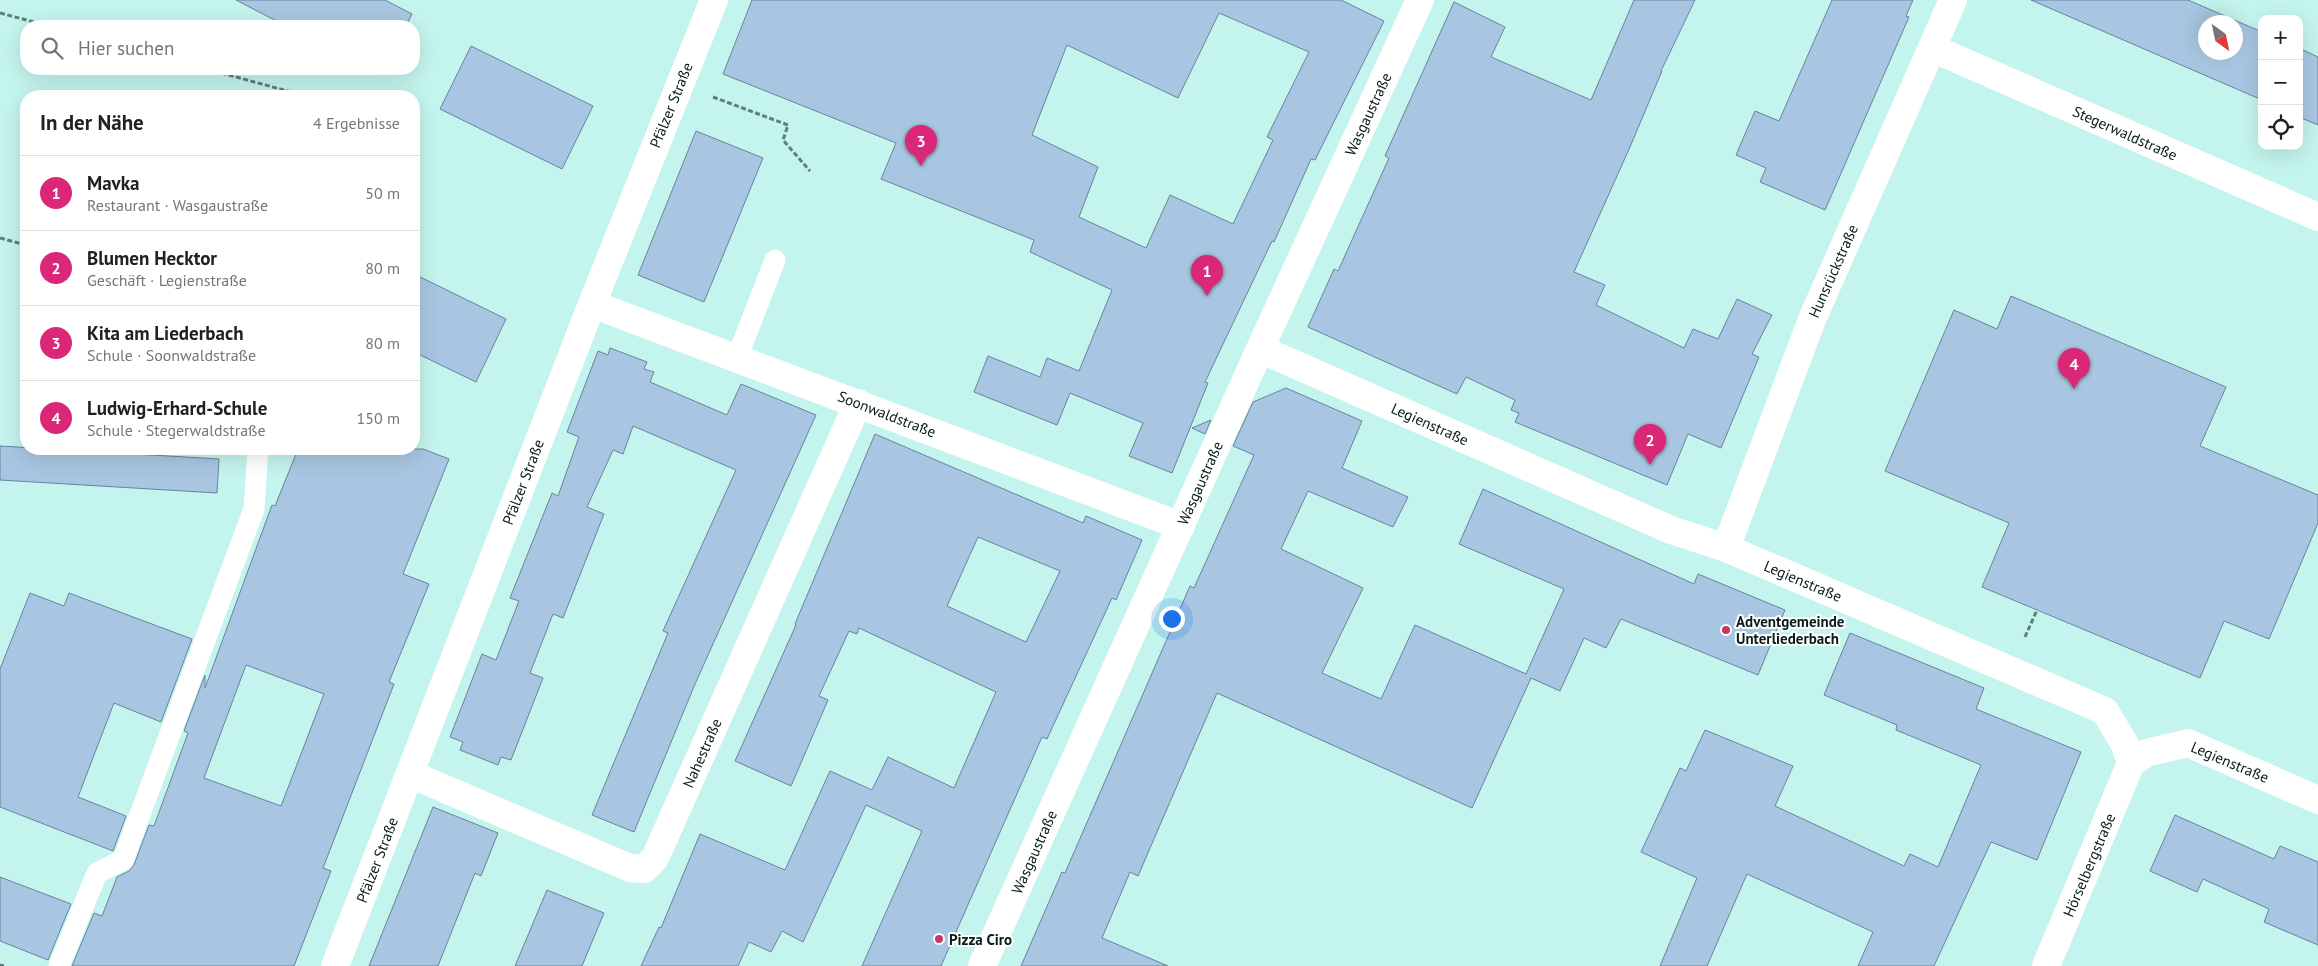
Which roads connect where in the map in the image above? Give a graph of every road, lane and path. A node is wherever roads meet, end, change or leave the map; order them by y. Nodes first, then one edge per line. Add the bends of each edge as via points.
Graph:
1 (714, 0) edge
2 (1420, 0) edge
3 (1953, 0) edge
4 (0, 13) edge
5 (26, 20) edge
6 (1932, 48) junction
7 (229, 75) edge
8 (679, 84) junction
9 (284, 90) edge
10 (810, 171) dead end
11 (2318, 217) edge
12 (0, 238) edge
13 (20, 243) edge
14 (775, 260) dead end
15 (592, 304) junction
16 (1260, 349) junction
17 (737, 358) junction
18 (858, 403) junction
19 (258, 455) edge
20 (1181, 526) junction
21 (1726, 548) junction
22 (2131, 763) junction
23 (410, 774) junction
24 (2318, 800) edge
25 (0, 965) edge
26 (4, 966) edge
27 (59, 966) edge
28 (336, 966) edge
29 (982, 966) edge
30 (2046, 966) edge

1 - 8 street, Pfälzer Straße
2 - 16 street, Wasgaustraße
3 - 6 street, Hunsrückstraße
4 - 5 path
6 - 11 street, Stegerwaldstraße
6 - 21 street, Hunsrückstraße via 1813,317
7 - 9 path
8 - 10 path via 788,126 783,140
8 - 15 street, Pfälzer Straße
12 - 13 path
14 - 17 lane
15 - 17 street, Soonwaldstraße
15 - 23 street, Pfälzer Straße
16 - 20 street, Wasgaustraße
16 - 21 street, Legienstraße via 1671,530
17 - 18 street, Soonwaldstraße
18 - 20 street, Soonwaldstraße
18 - 23 street, Nahestraße via 655,858 644,869 630,868
19 - 27 lane via 254,509 123,860 97,873
20 - 29 street, Wasgaustraße
21 - 22 street, Legienstraße via 2105,711 2124,743
22 - 24 street, Legienstraße via 2146,753 2188,743
22 - 30 street, Hörselbergstraße
23 - 28 street, Pfälzer Straße
25 - 26 path

